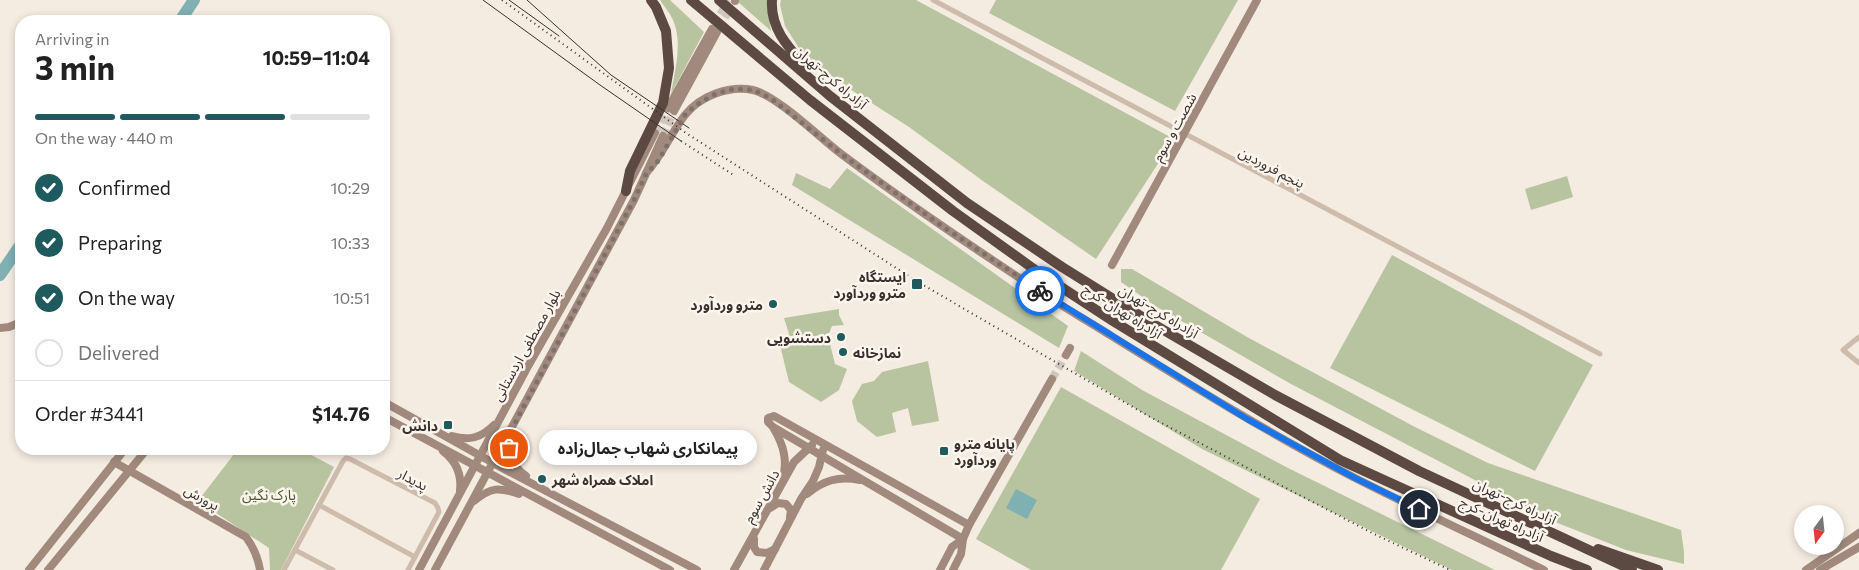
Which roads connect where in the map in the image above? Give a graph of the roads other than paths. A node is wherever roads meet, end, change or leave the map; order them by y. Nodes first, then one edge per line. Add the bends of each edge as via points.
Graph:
1 (650, 0) edge
2 (691, 0) edge
3 (719, 0) edge
4 (772, 0) edge
5 (933, 0) edge
6 (1257, 0) edge
7 (715, 30) tunnel mouth
8 (830, 96) junction
9 (671, 110) tunnel mouth
10 (1185, 134) junction
11 (646, 174) junction
12 (626, 191) junction
13 (1112, 265) dead end
14 (15, 324) edge
15 (0, 328) edge
16 (1859, 337) edge
17 (1600, 354) dead end
18 (1859, 363) edge
19 (1052, 379) tunnel mouth
20 (390, 405) edge
21 (502, 416) junction
22 (390, 420) edge
23 (516, 421) junction
24 (773, 427) junction
25 (439, 433) junction
26 (425, 438) junction
27 (821, 442) junction
28 (809, 448) junction
29 (120, 455) edge
30 (141, 455) edge
31 (822, 455) junction
32 (480, 456) junction
33 (114, 462) junction
34 (492, 462) junction
35 (476, 465) junction
36 (128, 472) junction
37 (488, 472) junction
38 (865, 480) junction
39 (780, 488) junction
40 (543, 489) junction
41 (460, 494) junction
42 (801, 499) junction
43 (539, 501) junction
44 (470, 504) junction
45 (319, 505) junction
46 (769, 509) junction
47 (449, 516) junction
48 (461, 522) junction
49 (789, 522) junction
50 (969, 525) junction
51 (1859, 533) edge
52 (754, 537) junction
53 (963, 539) junction
54 (1569, 542) junction
55 (1859, 547) edge
56 (775, 549) junction
57 (295, 550) junction
58 (1552, 556) junction
59 (415, 557) junction
60 (29, 570) edge
61 (48, 570) edge
62 (260, 570) edge
63 (284, 570) edge
64 (333, 570) edge
65 (408, 570) edge
66 (419, 570) edge
67 (435, 570) edge
68 (670, 570) edge
69 (697, 570) edge
70 (734, 570) edge
71 (764, 570) edge
72 (940, 570) edge
73 (953, 570) edge
74 (1544, 570) edge
75 (1577, 570) edge
76 (1587, 570) edge
77 (1632, 570) edge
78 (1658, 570) edge
79 (1806, 570) edge
80 (1820, 570) edge

1 - 12 highway via 666,31 670,68 663,103 630,171
2 - 58 highway, آزادراه تهران-کرج via 810,100 953,211 1113,321 1340,460
3 - 8 highway, آزادراه کرج-تهران
4 - 8 highway via 777,31
5 - 10 street, پنجم فروردین
6 - 10 street, شصت و سوم
7 - 9 street
8 - 54 highway, آزادراه کرج-تهران via 968,203 1155,325 1275,395 1419,472
10 - 13 street, شصت و سوم
10 - 17 street, پنجم فروردین
11 - 12 street, بلوار مصطفی اردستانی via 659,134
11 - 23 street, بلوار مصطفی اردستانی
11 - 74 street via 658,161 685,115 696,105 724,91 754,90 772,99 939,224 1186,382 1355,478
12 - 21 street, بلوار مصطفی اردستانی
14 - 15 street
16 - 18 street via 1843,350
19 - 50 street
20 - 25 street
21 - 25 street via 486,433 476,438 463,439
21 - 32 street, بلوار مصطفی اردستانی
22 - 26 street
23 - 34 street, بلوار مصطفی اردستانی
23 - 40 street via 509,448 512,462
24 - 27 street via 768,422 771,416
24 - 28 street
24 - 39 street via 783,445 785,472
25 - 32 street
26 - 35 street
26 - 41 street via 455,463 460,473
27 - 28 street, دانش سوم
27 - 31 street
27 - 50 street
28 - 31 street
28 - 39 street, دانش سوم via 794,462
29 - 33 street
30 - 36 street
31 - 38 street
31 - 42 street via 816,474
32 - 34 street
32 - 35 street, بلوار مصطفی اردستانی
33 - 36 street, پرورش
33 - 60 street
34 - 37 street, بلوار مصطفی اردستانی
34 - 40 street
35 - 37 street
35 - 41 street, بلوار مصطفی اردستانی
36 - 61 street
36 - 62 street, پرورش via 246,537 259,559
37 - 43 street
37 - 44 street, بلوار مصطفی اردستانی
38 - 42 street via 838,478 816,486
38 - 53 street
39 - 46 street, دانش سوم
40 - 69 street
41 - 47 street, بلوار مصطفی اردستانی
42 - 49 street
43 - 44 street via 497,488
43 - 68 street
44 - 48 street, بلوار مصطفی اردستانی
45 - 57 street, پدیدار
45 - 59 street
45 - 59 street, پدیدار via 346,458 435,504 439,512
46 - 49 street via 778,503 786,504 791,510
46 - 52 street, دانش سوم
47 - 48 street via 457,513
47 - 66 street, بلوار مصطفی اردستانی
48 - 67 street, بلوار مصطفی اردستانی
49 - 56 street
50 - 53 street
51 - 79 street
52 - 56 street via 757,552 767,553
52 - 70 street, دانش سوم
53 - 72 street via 952,547
53 - 73 street via 962,554
54 - 77 highway, آزادراه کرج-تهران
54 - 78 highway
55 - 80 street
56 - 71 street
57 - 63 street, پدیدار
57 - 64 street
58 - 75 highway
58 - 76 highway, آزادراه تهران-کرج
59 - 65 street, پدیدار

